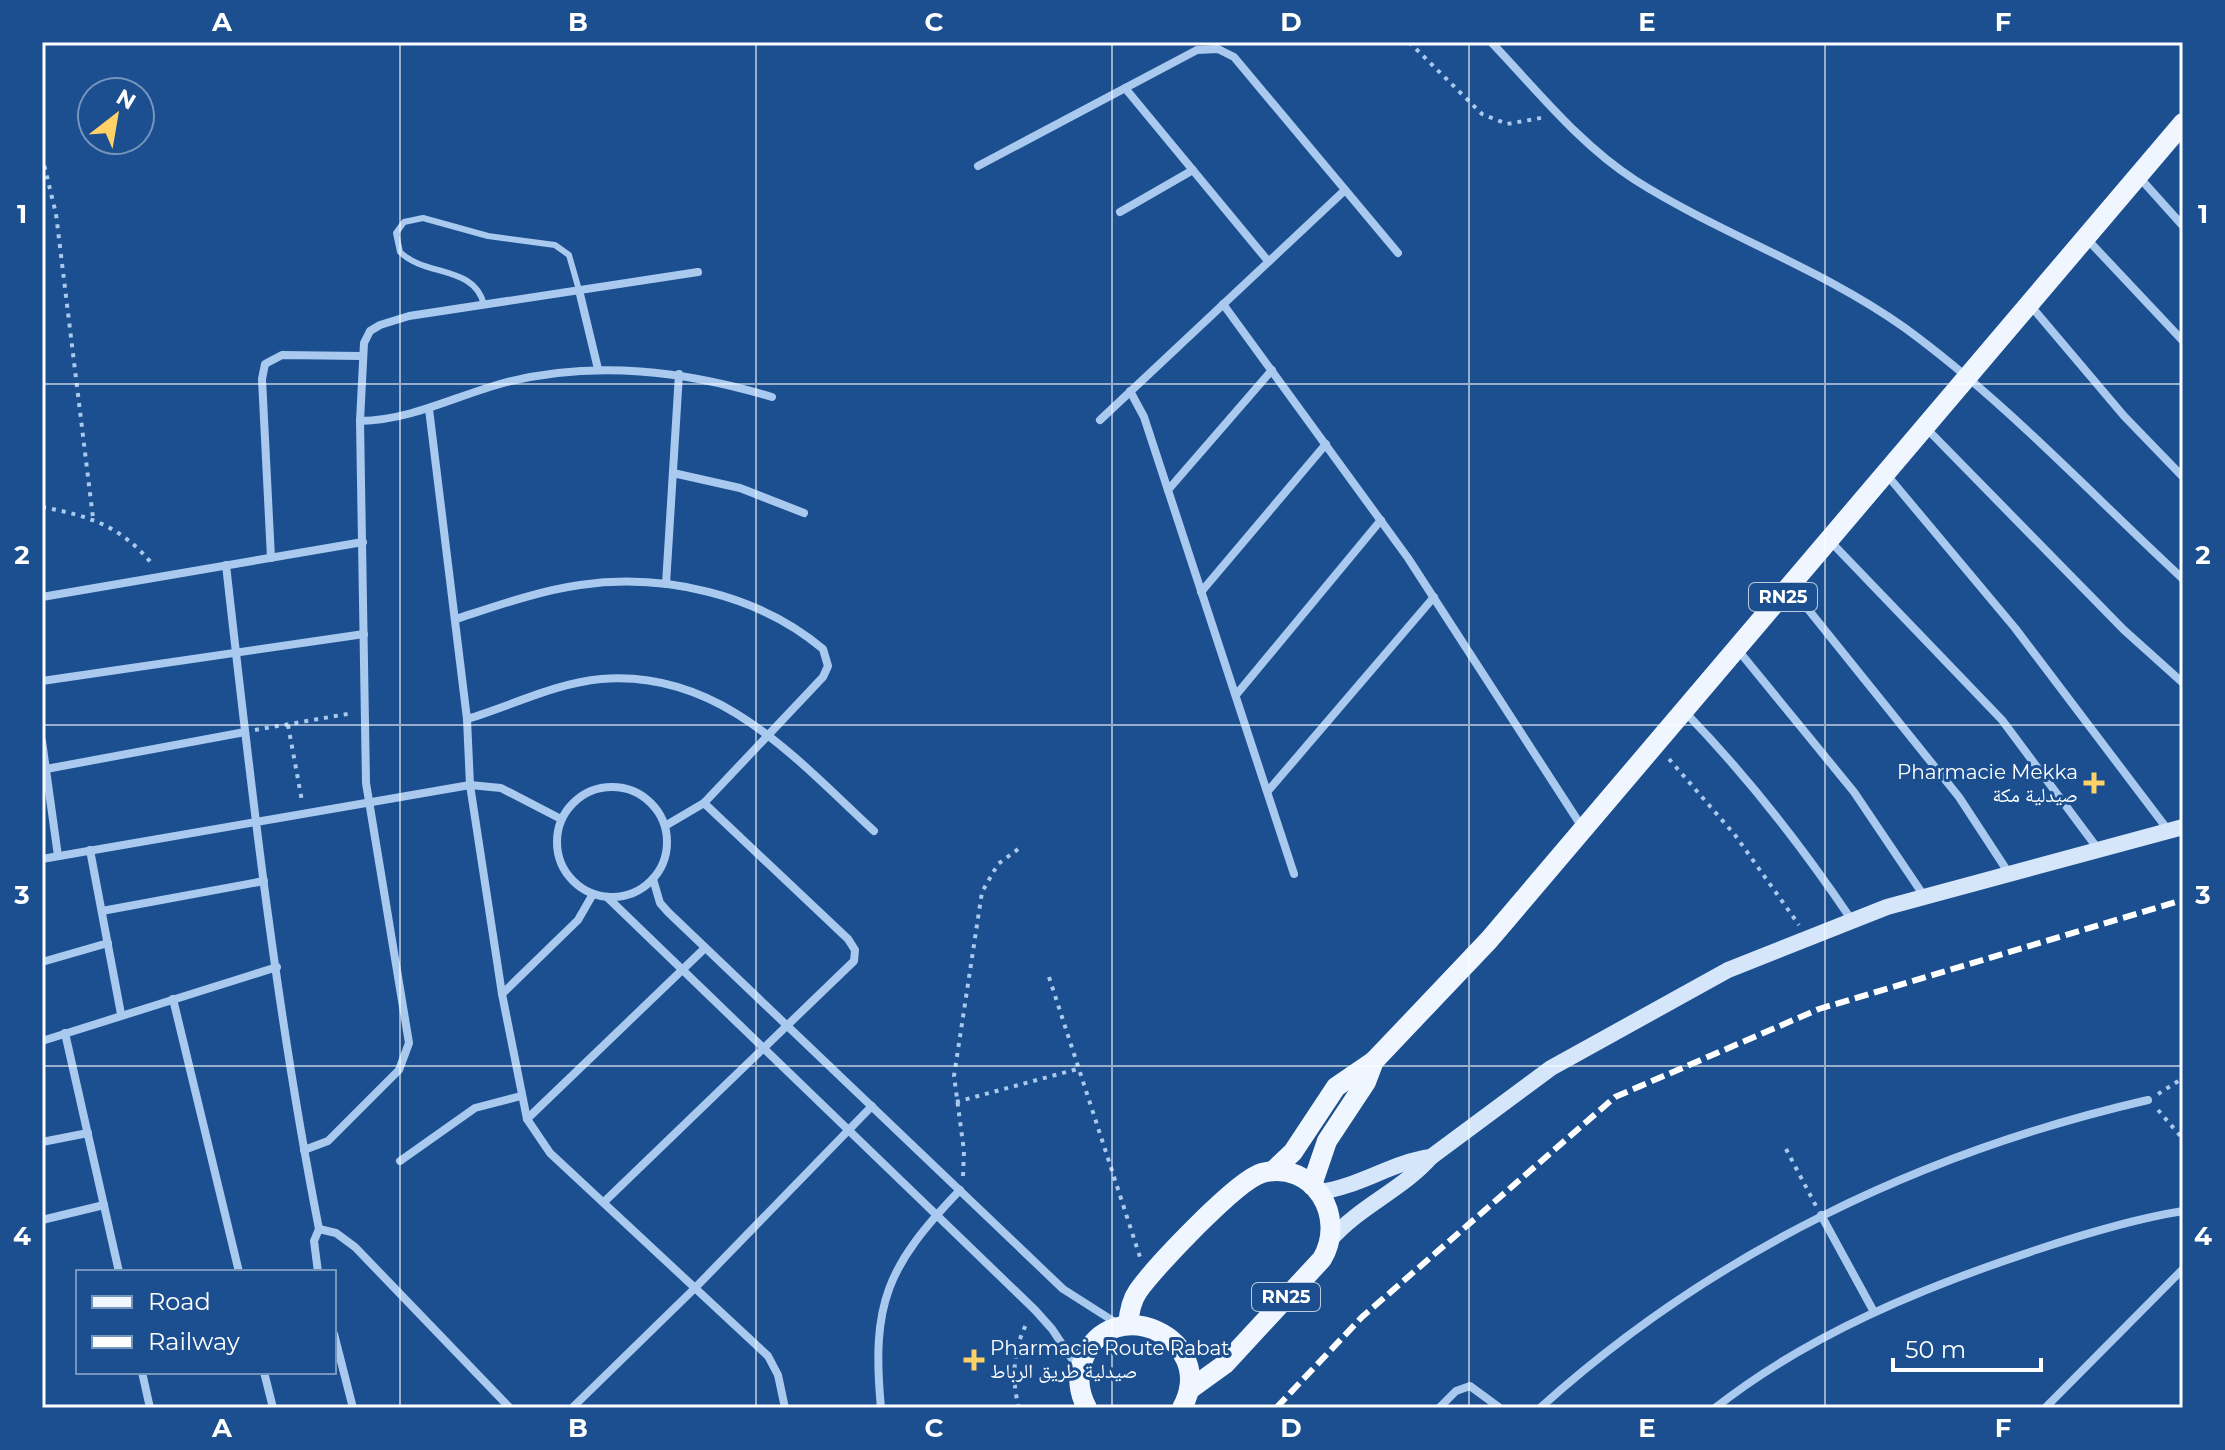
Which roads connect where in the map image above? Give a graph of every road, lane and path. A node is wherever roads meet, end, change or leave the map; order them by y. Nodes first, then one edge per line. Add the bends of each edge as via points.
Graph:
1 (1409, 42) edge
2 (1491, 42) edge
3 (1125, 88) junction
4 (1559, 114) junction
5 (2183, 123) edge
6 (42, 156) edge
7 (978, 166) dead end
8 (1193, 170) junction
9 (2139, 176) junction
10 (1345, 190) junction
11 (1120, 212) dead end
12 (2183, 226) edge
13 (2086, 238) junction
14 (1398, 253) dead end
15 (1268, 261) junction
16 (698, 272) dead end
17 (579, 290) junction
18 (1223, 304) junction
19 (484, 305) junction
20 (2031, 306) junction
21 (2183, 341) edge
22 (361, 356) junction
23 (598, 369) junction
24 (1272, 370) junction
25 (679, 374) junction
26 (1967, 380) junction
27 (1130, 391) junction
28 (772, 397) dead end
29 (429, 409) junction
30 (1100, 420) dead end
31 (360, 421) junction
32 (1927, 429) junction
33 (1326, 444) junction
34 (673, 473) junction
35 (1887, 475) junction
36 (2183, 477) edge
37 (1168, 490) junction
38 (42, 507) edge
39 (804, 513) dead end
40 (93, 518) junction
41 (1381, 520) junction
42 (1830, 541) junction
43 (363, 542) junction
44 (271, 558) junction
45 (226, 565) junction
46 (162, 576) junction
47 (2183, 579) edge
48 (666, 584) junction
49 (1791, 588) junction
50 (1201, 592) junction
51 (42, 597) edge
52 (1434, 597) junction
53 (456, 619) junction
54 (364, 634) junction
55 (1738, 650) junction
56 (236, 652) junction
57 (42, 681) edge
58 (2183, 683) edge
59 (1236, 695) junction
60 (364, 711) junction
61 (1685, 712) junction
62 (467, 719) junction
63 (288, 725) junction
64 (245, 732) junction
65 (768, 734) junction
66 (42, 743) edge
67 (1657, 745) junction
68 (46, 769) junction
69 (470, 785) junction
70 (1268, 791) junction
71 (368, 802) junction
72 (704, 803) junction
73 (304, 813) junction
74 (561, 819) junction
75 (255, 821) junction
76 (665, 826) junction
77 (2176, 829) edge
78 (1584, 830) junction
79 (874, 831) dead end
80 (1021, 847) dead end
81 (2098, 849) junction
82 (90, 850) junction
83 (58, 856) junction
84 (42, 859) edge
85 (2008, 872) junction
86 (1294, 874) dead end
87 (653, 879) junction
88 (264, 881) junction
89 (593, 894) junction
90 (1924, 896) junction
91 (607, 897) junction
92 (102, 911) junction
93 (1851, 919) junction
94 (1806, 938) junction
95 (108, 943) junction
96 (705, 948) junction
97 (42, 962) edge
98 (277, 967) junction
99 (683, 971) junction
100 (1049, 977) dead end
101 (502, 994) junction
102 (173, 999) junction
103 (121, 1014) junction
104 (788, 1027) junction
105 (65, 1033) junction
106 (42, 1041) edge
107 (764, 1048) junction
108 (1374, 1061) junction
109 (1081, 1068) junction
110 (2183, 1078) edge
111 (521, 1096) junction
112 (2148, 1100) junction
113 (956, 1102) junction
114 (872, 1106) junction
115 (527, 1119) junction
116 (848, 1130) junction
117 (88, 1133) junction
118 (2183, 1139) edge
119 (42, 1142) edge
120 (1786, 1149) dead end
121 (304, 1150) junction
122 (1431, 1157) junction
123 (400, 1161) dead end
124 (1273, 1171) junction
125 (1316, 1188) junction
126 (960, 1190) junction
127 (604, 1202) junction
128 (104, 1205) junction
129 (2183, 1211) edge
130 (936, 1215) junction
131 (1821, 1215) junction
132 (42, 1220) edge
133 (319, 1229) junction
134 (1330, 1240) junction
135 (2183, 1269) edge
136 (119, 1270) edge
137 (239, 1270) edge
138 (318, 1270) edge
139 (1148, 1280) junction
140 (696, 1287) junction
141 (1035, 1310) junction
142 (1874, 1312) junction
143 (1125, 1326) junction
144 (336, 1342) edge
145 (1080, 1371) junction
146 (142, 1374) edge
147 (264, 1374) edge
148 (1186, 1399) edge
149 (1085, 1406) edge
150 (150, 1408) edge
151 (273, 1408) edge
152 (353, 1408) edge
153 (510, 1408) edge
154 (572, 1408) edge
155 (785, 1408) edge
156 (881, 1408) edge
157 (1019, 1408) edge
158 (1439, 1408) edge
159 (1500, 1408) edge
160 (1540, 1408) edge
161 (1715, 1408) edge
162 (2045, 1408) edge

1 - 4 path via 1482,114 1520,124
2 - 4 street
3 - 7 street
3 - 8 street
3 - 10 street via 1197,50 1227,52
4 - 26 street via 1634,179 1878,311
5 - 9 main road, RN25
6 - 40 path via 56,214
8 - 11 street
8 - 15 street
9 - 12 street
9 - 13 main road, RN25
10 - 14 street
10 - 15 street
13 - 20 main road, RN25
13 - 21 street
15 - 18 street
16 - 17 street
17 - 19 street
17 - 19 lane via 571,260 561,247 488,236 423,218 404,222 396,233 400,252 469,281 480,291
17 - 23 street
18 - 24 street
18 - 27 street
19 - 22 street via 380,325 370,331
20 - 26 main road, RN25
20 - 36 street
22 - 31 street
22 - 44 street via 282,355 265,364
23 - 25 street
23 - 29 street via 509,382
24 - 33 street
24 - 37 street
25 - 28 street
25 - 34 street
26 - 32 main road, RN25
26 - 47 street
27 - 30 street
27 - 37 street
29 - 31 street
29 - 53 street
31 - 43 street
32 - 35 main road, RN25
32 - 58 street
33 - 41 street
33 - 50 street
34 - 39 street via 740,488
34 - 48 street
35 - 42 main road, RN25
35 - 77 street
37 - 50 street
38 - 40 path
40 - 46 path via 130,542
41 - 52 street
41 - 59 street
42 - 49 main road, RN25
42 - 81 street via 2002,720
43 - 44 street
43 - 54 street
44 - 45 street
45 - 46 street
45 - 56 street
46 - 51 street
48 - 53 street via 579,585
48 - 65 street via 750,607 823,649 826,672
49 - 55 main road, RN25
49 - 85 street via 1959,797
50 - 59 street
52 - 70 street
52 - 78 street
53 - 62 street
54 - 56 street
54 - 60 street
55 - 61 main road, RN25
55 - 90 street via 1854,792
56 - 57 street
56 - 64 street
59 - 70 street
60 - 63 path
60 - 71 street
61 - 67 main road, RN25
61 - 93 street via 1758,791
62 - 65 street via 562,687 636,678 707,695
62 - 69 street
63 - 64 path
63 - 73 path
64 - 68 street
64 - 75 street
65 - 72 street
65 - 79 street
66 - 68 street
67 - 78 main road, RN25
67 - 94 path via 1735,835
68 - 83 street
69 - 71 street
69 - 74 street via 501,788
69 - 101 street
70 - 86 street
71 - 73 street
71 - 121 street via 408,1053 399,1070 335,1135
72 - 76 street
72 - 104 street via 853,945 852,966
73 - 75 street
74 - 76 street via 583,794 615,786 647,798
74 - 89 street via 560,863
75 - 82 street
75 - 88 street
76 - 87 street via 666,854
77 - 81 main road
78 - 108 main road, RN25
80 - 113 path via 998,864 982,892 956,1056
81 - 85 main road
82 - 83 street
82 - 92 street
83 - 84 street
85 - 90 main road
87 - 91 street via 633,893
87 - 96 street via 660,903
88 - 92 street
88 - 98 street
89 - 91 street
89 - 101 street via 578,920
90 - 93 main road
91 - 99 street
92 - 95 street
93 - 94 main road
94 - 122 main road via 1686,991 1570,1057
95 - 97 street
95 - 103 street
96 - 99 street
96 - 104 street
98 - 102 street
98 - 121 street
99 - 107 street
99 - 115 street
100 - 109 path
101 - 111 street
102 - 103 street
102 - 137 street
103 - 105 street
104 - 107 street
104 - 114 street
105 - 106 street
105 - 117 street
107 - 116 street
107 - 127 street
108 - 124 main road, RN25 via 1336,1087 1293,1152
108 - 125 main road, RN25 via 1327,1141
109 - 113 path
109 - 139 path
110 - 112 path
111 - 115 street
111 - 123 street via 475,1108
112 - 118 path
112 - 131 street via 1979,1147
113 - 126 path via 964,1151
114 - 116 street
114 - 126 street
115 - 127 street via 550,1153
116 - 130 street
116 - 140 street
117 - 119 street
117 - 128 street
120 - 131 path
121 - 133 street
122 - 125 main road via 1343,1188
122 - 134 main road via 1354,1214
124 - 125 main road via 1294,1175
124 - 139 main road, RN25 via 1239,1185
125 - 134 main road via 1329,1210
126 - 130 street
126 - 143 street via 1063,1289
127 - 140 street
128 - 132 street
128 - 136 street
129 - 142 street via 2089,1233
130 - 141 street
130 - 156 street via 903,1260 880,1313
131 - 142 street
131 - 160 street via 1661,1311
133 - 138 street via 314,1241
133 - 153 street via 336,1233 355,1247
134 - 148 main road, RN25 via 1322,1259
135 - 162 street
139 - 143 main road, RN25 via 1133,1301
140 - 154 street
140 - 155 street via 768,1356
141 - 145 street
141 - 157 path via 1018,1346 1014,1371
142 - 161 street
143 - 145 main road via 1105,1333 1091,1346
143 - 148 main road, RN25 via 1158,1330 1175,1342 1189,1369
144 - 152 street
145 - 149 main road
146 - 150 street
147 - 151 street
158 - 159 street via 1456,1391 1470,1386

